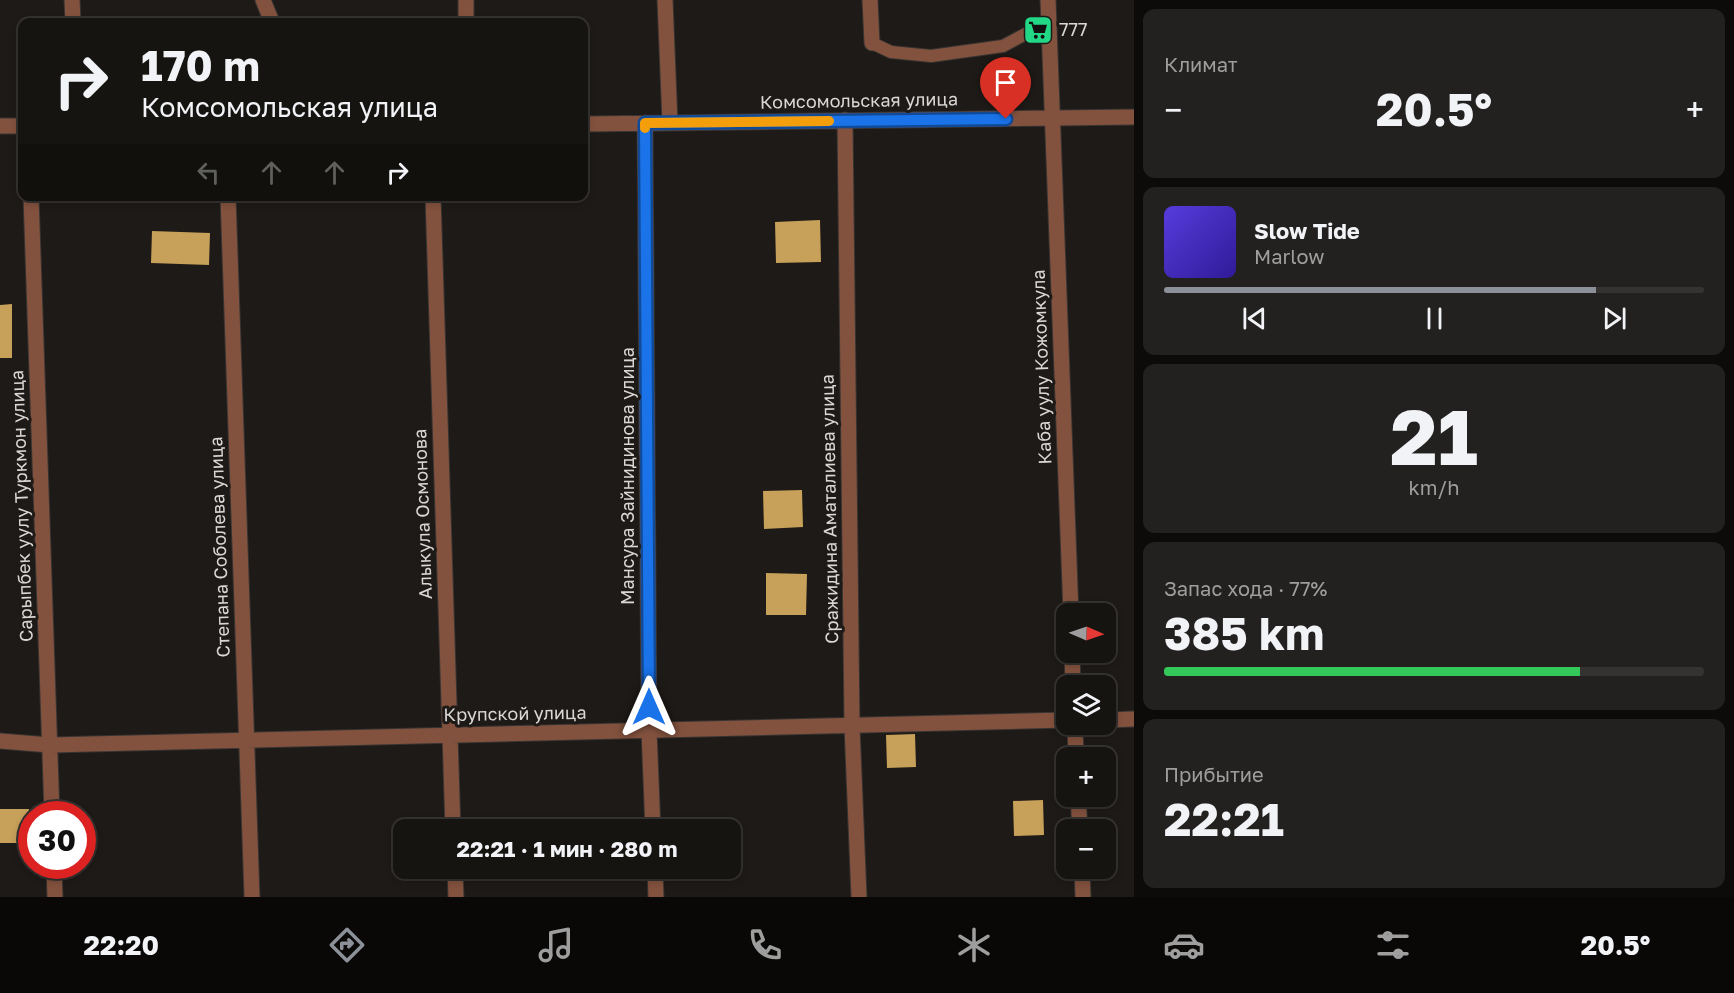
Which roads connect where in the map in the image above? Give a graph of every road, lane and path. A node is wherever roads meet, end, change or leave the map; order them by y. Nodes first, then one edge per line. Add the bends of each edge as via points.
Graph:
1 (72, 0) edge
2 (263, 0) edge
3 (466, 0) edge
4 (665, 0) edge
5 (870, 0) edge
6 (1048, 0) edge
7 (73, 18) edge
8 (270, 18) edge
9 (466, 18) edge
10 (1048, 22) junction
11 (872, 43) joint
12 (1134, 117) edge
13 (1052, 118) junction
14 (845, 120) junction
15 (645, 123) junction
16 (670, 123) junction
17 (588, 124) edge
18 (0, 126) edge
19 (18, 126) edge
20 (31, 201) edge
21 (228, 201) edge
22 (433, 201) edge
23 (1071, 603) edge
24 (1134, 719) edge
25 (1056, 720) edge
26 (1116, 720) edge
27 (852, 726) junction
28 (649, 730) junction
29 (449, 735) junction
30 (246, 740) junction
31 (0, 741) edge
32 (50, 745) junction
33 (52, 801) edge
34 (453, 819) edge
35 (653, 819) edge
36 (54, 879) edge
37 (455, 879) edge
38 (655, 879) edge
39 (1082, 879) edge
40 (55, 897) edge
41 (252, 897) edge
42 (456, 897) edge
43 (656, 897) edge
44 (859, 897) edge
45 (1083, 897) edge

1 - 7 street
2 - 8 street
3 - 9 street
4 - 16 street
5 - 11 street
6 - 10 street, Каба уулу Кожомкула
10 - 11 lane via 1003,46 931,56 891,52
10 - 13 street, Каба уулу Кожомкула
12 - 13 street, Комсомольская улица
13 - 14 street, Комсомольская улица
13 - 23 street, Каба уулу Кожомкула
14 - 16 street, Комсомольская улица
14 - 27 street, Сражидина Аматалиева улица
15 - 16 street, Комсомольская улица
15 - 17 street, Комсомольская улица
15 - 28 street, Мансура Зайнидинова улица
18 - 19 street
20 - 32 street, Сарыпбек уулу Туркмон улица
21 - 30 street, Степана Соболева улица
22 - 29 street, Алыкула Осмонова
24 - 26 street
25 - 27 street, Крупской улица
27 - 28 street, Крупской улица
27 - 44 street, Сражидина Аматалиева улица
28 - 29 street, Крупской улица
28 - 35 street, Мансура Зайнидинова улица
29 - 30 street, Крупской улица
29 - 34 street, Алыкула Осмонова
30 - 32 street, Крупской улица
30 - 41 street, Степана Соболева улица
31 - 32 street, Крупской улица
32 - 33 street, Сарыпбек уулу Туркмон улица
36 - 40 street
37 - 42 street
38 - 43 street
39 - 45 street

